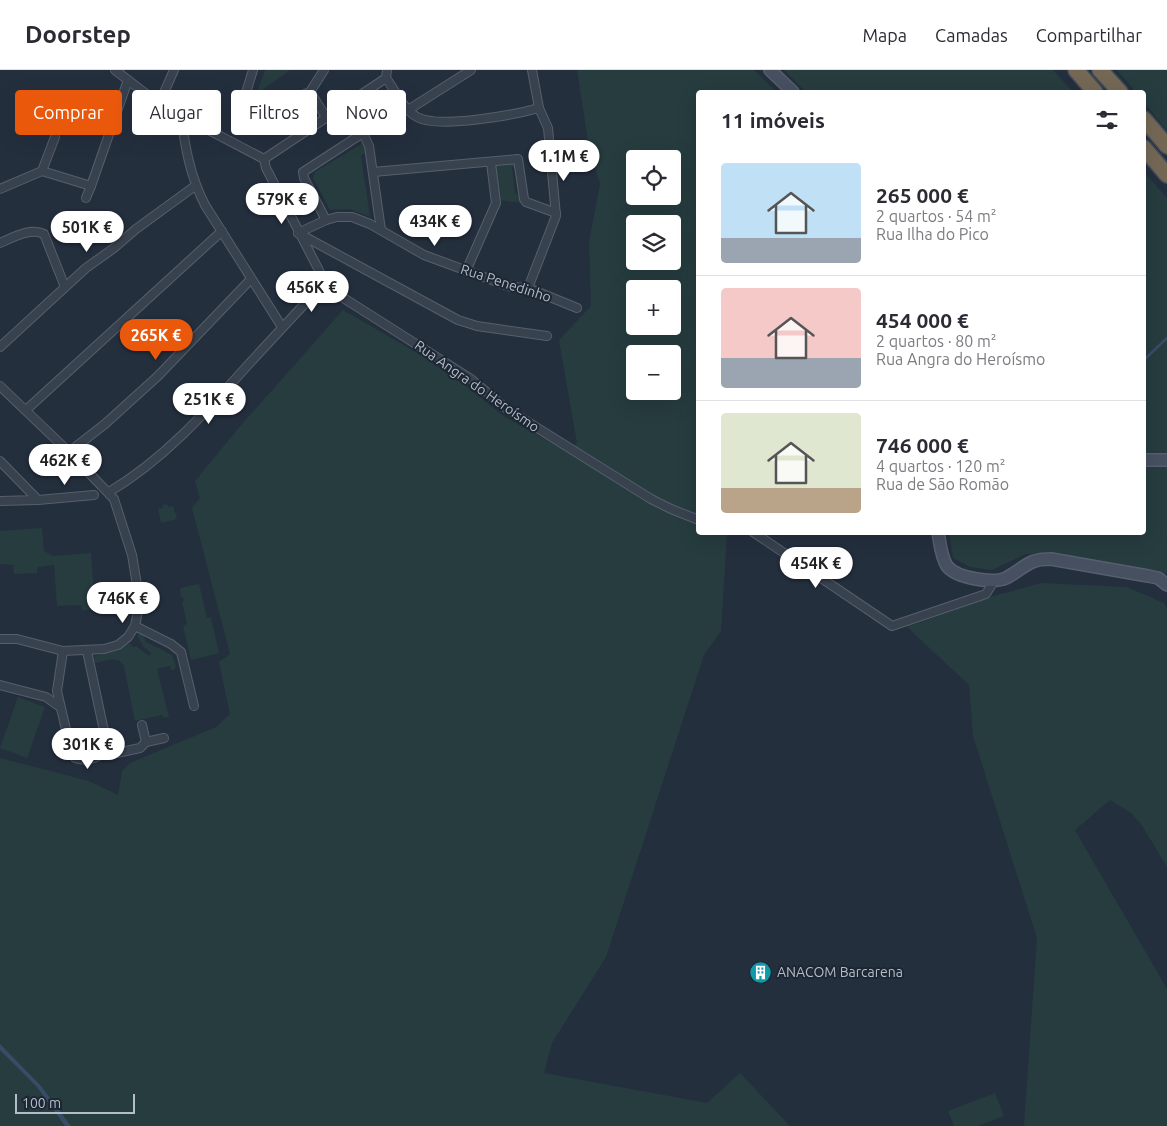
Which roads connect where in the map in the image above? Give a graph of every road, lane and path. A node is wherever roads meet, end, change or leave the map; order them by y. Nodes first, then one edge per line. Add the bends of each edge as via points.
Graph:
1 (115, 70) edge
2 (174, 70) edge
3 (253, 70) edge
4 (324, 70) edge
5 (471, 70) edge
6 (532, 70) edge
7 (770, 70) edge
8 (1076, 70) edge
9 (1100, 70) edge
10 (386, 74) edge
11 (128, 80) junction
12 (141, 90) edge
13 (166, 90) edge
14 (247, 90) edge
15 (311, 90) edge
16 (790, 90) edge
17 (1093, 90) edge
18 (1118, 90) edge
19 (317, 103) edge
20 (539, 108) junction
21 (408, 110) junction
22 (326, 117) junction
23 (1148, 125) edge
24 (183, 135) edge
25 (219, 135) edge
26 (360, 135) edge
27 (364, 135) edge
28 (55, 137) dead end
29 (1167, 146) edge
30 (1146, 150) edge
31 (264, 159) junction
32 (491, 163) junction
33 (42, 171) junction
34 (373, 172) junction
35 (1167, 175) edge
36 (90, 186) junction
37 (195, 186) junction
38 (0, 189) edge
39 (86, 198) dead end
40 (556, 213) junction
41 (326, 220) junction
42 (381, 230) junction
43 (222, 231) junction
44 (298, 233) junction
45 (0, 243) edge
46 (466, 271) junction
47 (251, 279) junction
48 (325, 282) junction
49 (65, 287) junction
50 (528, 288) junction
51 (577, 308) dead end
52 (282, 327) junction
53 (547, 336) dead end
54 (0, 347) edge
55 (0, 386) edge
56 (26, 410) junction
57 (69, 452) junction
58 (1146, 460) edge
59 (1167, 460) edge
60 (0, 462) edge
61 (109, 492) junction
62 (94, 495) dead end
63 (38, 500) junction
64 (0, 501) edge
65 (696, 519) edge
66 (757, 535) edge
67 (939, 535) edge
68 (994, 581) junction
69 (1167, 585) edge
70 (135, 626) junction
71 (0, 639) edge
72 (87, 650) junction
73 (63, 651) junction
74 (0, 685) edge
75 (194, 706) dead end
76 (60, 707) junction
77 (142, 725) dead end
78 (164, 738) dead end
79 (146, 742) junction
80 (106, 751) junction

1 - 11 street
2 - 13 street
3 - 14 street
4 - 15 street
5 - 21 street
6 - 20 street
7 - 16 street
8 - 17 highway
9 - 18 highway
10 - 21 street
10 - 22 street
11 - 12 street
11 - 36 street
19 - 22 street
20 - 21 street via 448,122 418,118
20 - 40 street via 548,128
22 - 31 street
23 - 29 highway
24 - 37 street
25 - 31 street
26 - 41 street via 304,172
27 - 34 street
28 - 33 street
30 - 35 highway
31 - 44 street, Rua Angra do Heroísmo
32 - 34 street
32 - 40 street via 518,159 526,202
32 - 46 street via 496,203
33 - 36 street
33 - 38 street
34 - 42 street
36 - 39 street
37 - 43 street
37 - 49 street
40 - 50 street
41 - 42 street, Rua Penedinho via 352,217
41 - 44 street, Rua Penedinho
42 - 46 street, Rua Penedinho via 424,255
43 - 47 street
43 - 56 street
44 - 48 street, Rua Angra do Heroísmo
44 - 53 street via 458,320 477,326
45 - 49 street via 40,231
46 - 50 street, Rua Penedinho via 511,287
47 - 52 street
47 - 57 street via 158,376
48 - 52 street
48 - 65 street, Rua Angra do Heroísmo via 344,299 472,379 507,409 651,499
49 - 54 street
50 - 51 street, Rua Penedinho
52 - 61 street via 170,447
55 - 56 street
56 - 57 street
57 - 61 street
58 - 59 street
60 - 63 street
61 - 70 street via 117,505 132,555 139,606
62 - 63 street
63 - 64 street
66 - 68 street via 892,626 986,594
67 - 68 street via 944,558 954,572
68 - 69 street via 1028,563 1051,559 1158,578
70 - 72 street via 118,645
70 - 75 street via 179,649
71 - 73 street via 17,639
72 - 73 street
72 - 80 street
73 - 76 street via 57,682
74 - 76 street via 46,697
76 - 80 street via 75,758 84,760 101,756
77 - 79 street
78 - 79 street
79 - 80 street via 140,748 117,754

